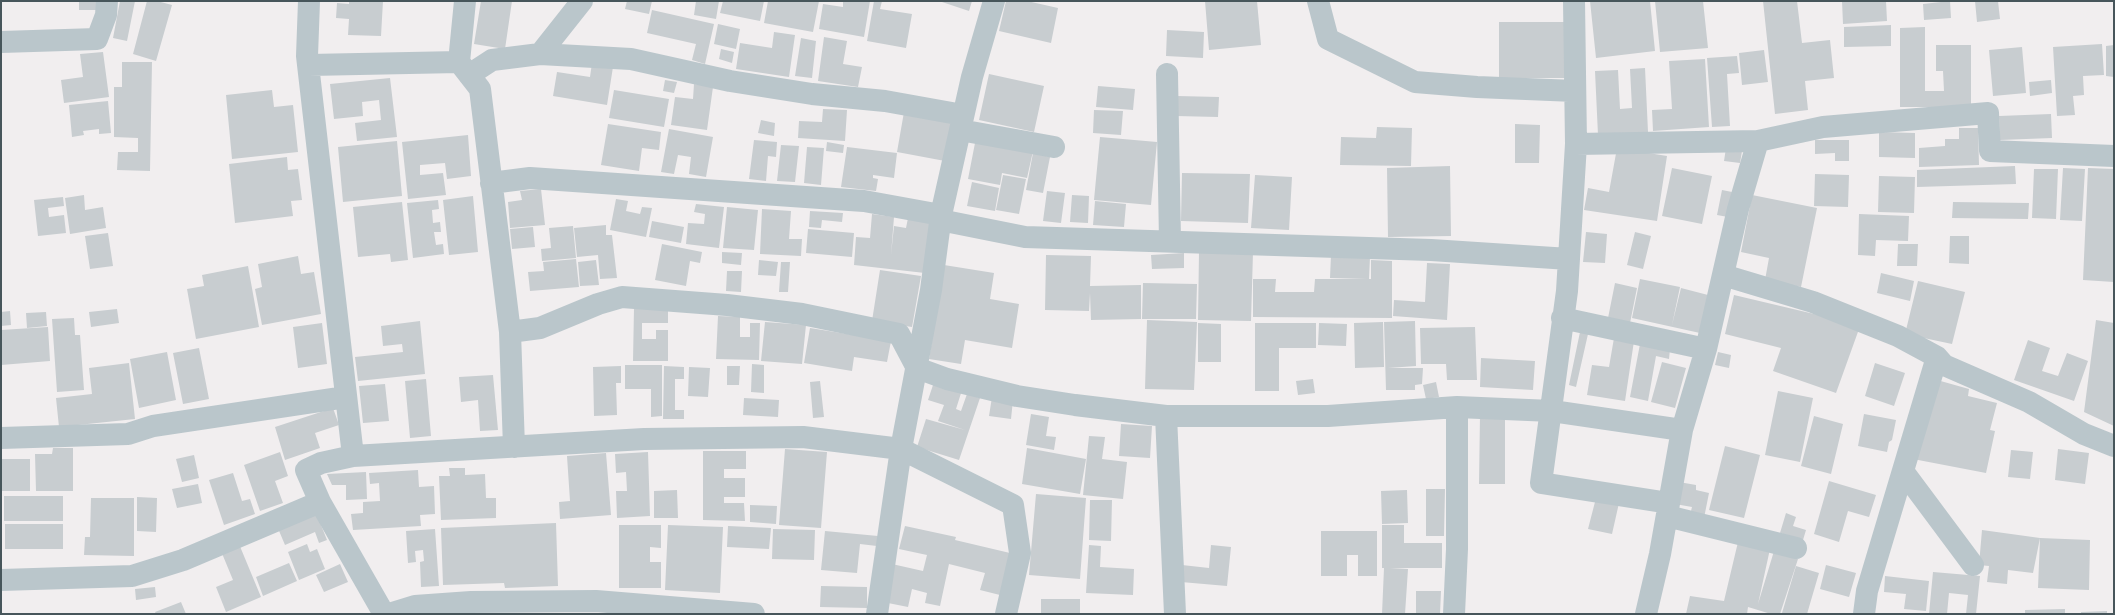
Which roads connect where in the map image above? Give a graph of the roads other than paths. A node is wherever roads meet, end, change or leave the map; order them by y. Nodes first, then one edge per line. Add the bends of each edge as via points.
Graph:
1 (107, 1) edge
2 (309, 1) edge
3 (465, 1) edge
4 (582, 1) edge
5 (994, 1) edge
6 (1318, 1) edge
7 (1574, 1) edge
8 (1, 42) edge
9 (540, 54) junction
10 (309, 65) junction
11 (464, 68) junction
12 (1167, 74) dead end
13 (1575, 91) junction
14 (962, 122) junction
15 (1758, 141) junction
16 (1576, 144) junction
17 (1054, 147) dead end
18 (2114, 156) edge
19 (492, 183) junction
20 (940, 218) junction
21 (1170, 241) junction
22 (1569, 259) junction
23 (1723, 276) junction
24 (1562, 318) junction
25 (510, 332) junction
26 (1706, 348) junction
27 (1937, 357) junction
28 (917, 368) junction
29 (346, 397) junction
30 (1457, 407) junction
31 (1552, 411) junction
32 (1166, 416) junction
33 (1682, 430) junction
34 (1, 438) edge
35 (2114, 446) edge
36 (514, 447) junction
37 (901, 449) junction
38 (353, 456) junction
39 (1903, 471) junction
40 (320, 502) junction
41 (1668, 509) junction
42 (1796, 548) dead end
43 (1973, 565) dead end
44 (1, 580) edge
45 (384, 614) edge
46 (389, 614) edge
47 (754, 614) edge
48 (877, 614) edge
49 (1006, 614) edge
50 (1175, 614) edge
51 (1454, 614) edge
52 (1646, 614) edge
53 (1864, 614) edge

1 - 8 street via 106,15 97,39
2 - 10 street
3 - 11 street
4 - 9 street
5 - 14 street
6 - 13 street via 1328,39 1415,82
7 - 13 street
9 - 11 street via 492,60
9 - 14 street via 631,59 730,82 886,101
10 - 11 street
10 - 29 street
11 - 19 street via 480,89
12 - 21 street
13 - 16 street
14 - 17 street
14 - 20 street
15 - 16 street
15 - 18 street via 1823,126 1988,113 1990,151
15 - 23 street
16 - 22 street
19 - 20 street via 530,178 830,198 864,201
19 - 25 street
20 - 21 street via 1025,236
20 - 28 street via 931,290
21 - 22 street via 1431,250
22 - 24 street
23 - 26 street
23 - 27 street via 1813,302 1898,336
24 - 26 street
24 - 31 street
25 - 28 street via 540,328 622,297 727,305 802,314 899,334
25 - 36 street
26 - 33 street
27 - 35 street via 1944,365 2029,402 2084,434
27 - 39 street
28 - 32 street via 1017,396
28 - 37 street
29 - 34 street via 153,426 128,434
29 - 38 street
30 - 31 street
30 - 32 street via 1328,416
30 - 51 street via 1457,549
31 - 33 street
31 - 41 street via 1541,483
32 - 50 street
33 - 41 street
36 - 37 street via 644,439 803,437
36 - 38 street
37 - 48 street
37 - 49 street via 1013,505 1020,553
38 - 40 street via 321,463 306,470
39 - 43 street
39 - 53 street via 1867,590
40 - 44 street via 183,560 132,576
40 - 45 street
41 - 42 street
41 - 52 street
46 - 47 street via 415,606 471,602 596,601

